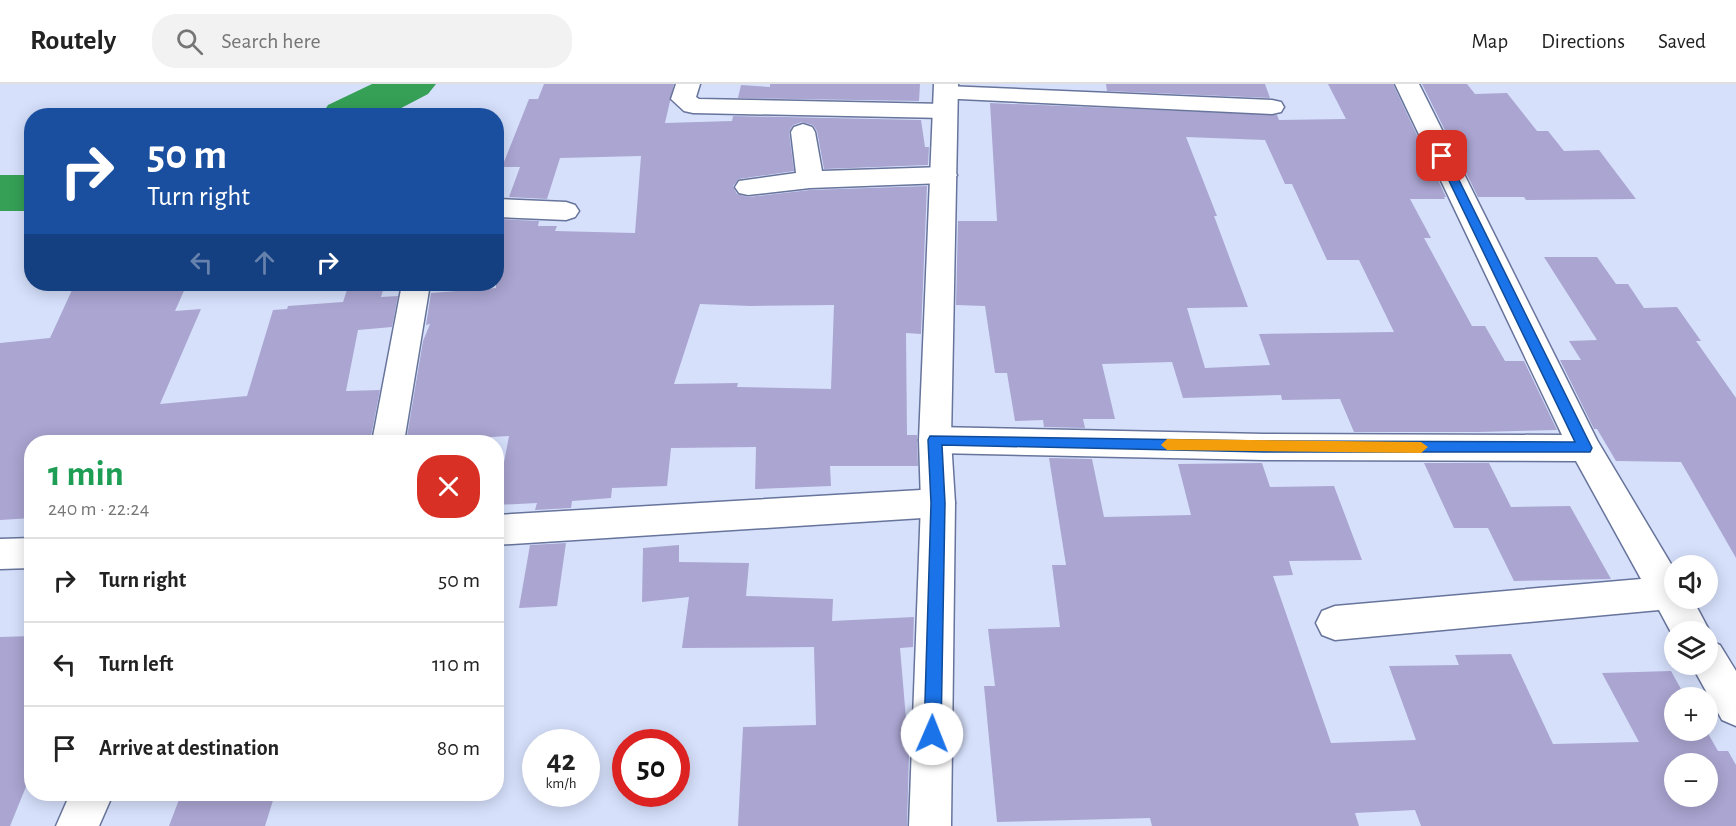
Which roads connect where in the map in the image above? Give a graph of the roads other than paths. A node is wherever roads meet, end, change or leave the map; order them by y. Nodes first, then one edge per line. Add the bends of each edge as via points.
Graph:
1 (688, 84) edge
2 (1407, 84) edge
3 (946, 96) edge
4 (1272, 107) dead end
5 (803, 132) dead end
6 (944, 175) junction
7 (810, 180) junction
8 (748, 187) dead end
9 (504, 208) edge
10 (566, 211) dead end
11 (415, 291) edge
12 (389, 435) edge
13 (935, 440) junction
14 (1585, 448) junction
15 (938, 503) junction
16 (504, 530) edge
17 (24, 553) edge
18 (0, 554) edge
19 (1664, 586) edge
20 (1664, 593) edge
21 (1335, 622) dead end
22 (1717, 675) edge
23 (1736, 707) edge
24 (89, 801) edge
25 (77, 826) edge
26 (930, 826) edge

1 - 3 street via 683,99 693,106
2 - 14 street
3 - 4 street
3 - 6 street
5 - 7 street
6 - 7 street
6 - 13 street
7 - 8 street
9 - 10 street
11 - 12 street
13 - 14 street
13 - 15 street
14 - 19 street
15 - 16 street
15 - 26 street
17 - 18 street
20 - 21 street
22 - 23 street
24 - 25 street

